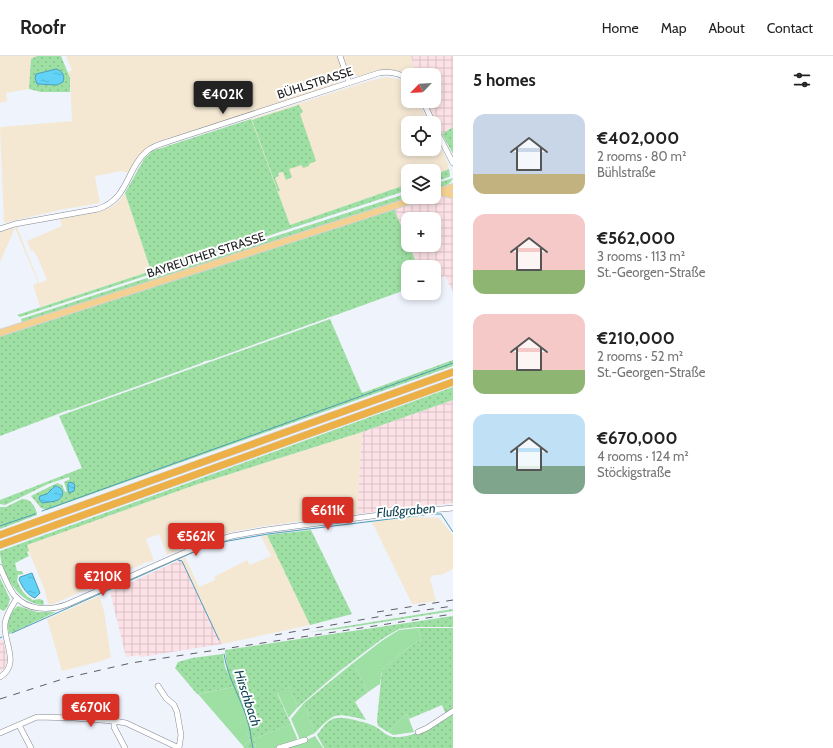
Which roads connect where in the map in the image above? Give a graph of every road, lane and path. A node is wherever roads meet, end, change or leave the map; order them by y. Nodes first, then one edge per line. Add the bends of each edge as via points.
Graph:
1 (340, 56) edge
2 (401, 76) edge
3 (349, 82) junction
4 (441, 140) edge
5 (453, 163) edge
6 (453, 187) edge
7 (441, 191) edge
8 (441, 193) edge
9 (453, 195) edge
10 (401, 203) edge
11 (0, 229) edge
12 (0, 333) edge
13 (453, 372) edge
14 (453, 382) edge
15 (453, 508) edge
16 (0, 534) edge
17 (0, 545) edge
18 (0, 567) edge
19 (17, 598) junction
20 (0, 677) edge
21 (158, 686) dead end
22 (453, 711) edge
23 (114, 721) junction
24 (19, 725) junction
25 (418, 732) dead end
26 (0, 733) edge
27 (305, 740) dead end
28 (30, 748) edge
29 (124, 748) edge
30 (179, 748) edge
31 (279, 748) edge

1 - 3 street
2 - 3 street, BÜHLSTRASSE via 385,72
3 - 11 street, BÜHLSTRASSE via 148,150 120,195 103,207
4 - 5 street
6 - 7 main road
8 - 9 main road
10 - 12 main road, BAYREUTHER STRASSE
13 - 16 highway
14 - 17 highway
15 - 19 street via 264,530 226,537 204,544 54,609 39,608
18 - 19 street
19 - 20 street via 5,622 10,666
21 - 30 street via 177,712 181,736
22 - 25 street
23 - 24 street via 37,717
23 - 29 street via 114,727
23 - 30 street via 126,723
24 - 26 street
24 - 28 street
27 - 31 street

